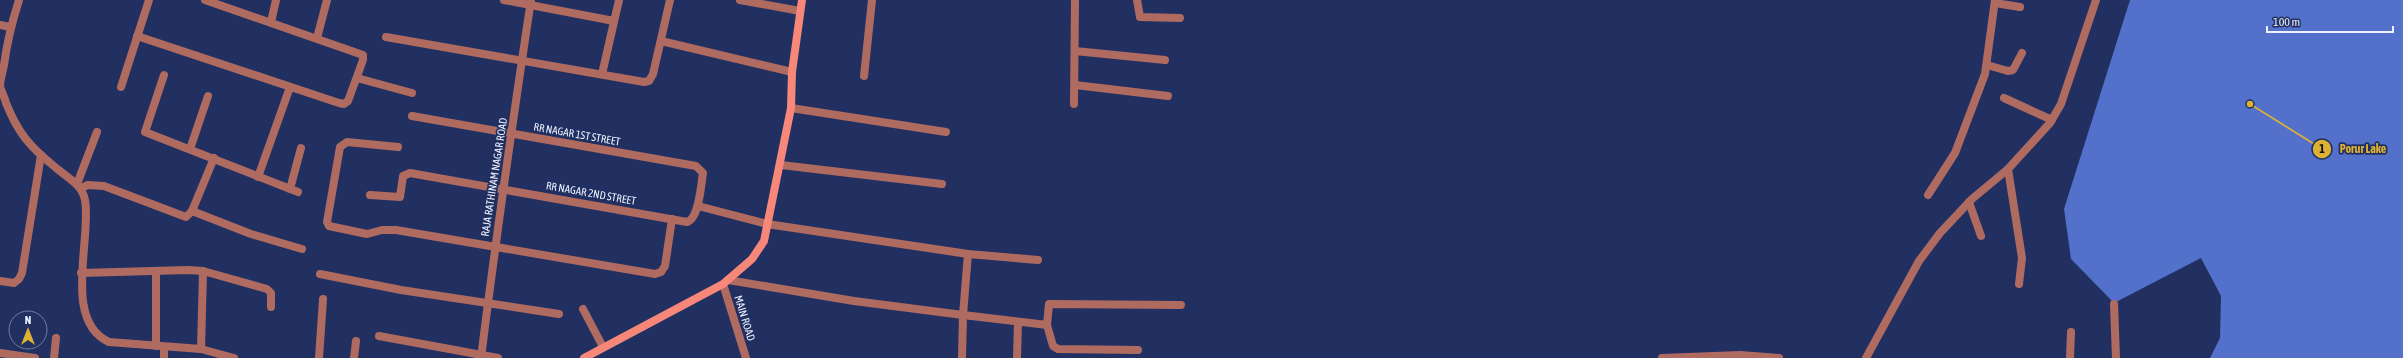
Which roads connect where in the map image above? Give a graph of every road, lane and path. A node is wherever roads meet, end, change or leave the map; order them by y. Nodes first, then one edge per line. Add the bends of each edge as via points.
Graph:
1 (19, 0) edge
2 (149, 0) edge
3 (205, 0) edge
4 (276, 0) edge
5 (327, 0) edge
6 (504, 0) edge
7 (619, 0) edge
8 (670, 0) edge
9 (740, 0) edge
10 (802, 0) edge
11 (872, 0) edge
12 (1075, 0) edge
13 (1138, 0) edge
14 (2096, 0) edge
15 (1995, 1) edge
16 (531, 3) edge
17 (2020, 7) dead end
18 (800, 11) junction
19 (1180, 18) dead end
20 (614, 21) junction
21 (271, 22) junction
22 (0, 25) edge
23 (10, 27) junction
24 (137, 36) junction
25 (386, 37) dead end
26 (318, 38) junction
27 (661, 41) junction
28 (1075, 51) junction
29 (2022, 53) dead end
30 (523, 60) junction
31 (1165, 60) dead end
32 (1987, 65) junction
33 (792, 72) junction
34 (602, 74) junction
35 (164, 75) dead end
36 (864, 76) dead end
37 (357, 78) junction
38 (1074, 85) junction
39 (0, 86) edge
40 (120, 87) dead end
41 (290, 87) junction
42 (412, 93) dead end
43 (208, 96) dead end
44 (1168, 96) dead end
45 (2004, 98) dead end
46 (1074, 104) dead end
47 (791, 108) junction
48 (412, 116) dead end
49 (2052, 120) junction
50 (97, 132) dead end
51 (946, 132) dead end
52 (512, 134) junction
53 (398, 147) dead end
54 (302, 148) dead end
55 (190, 149) junction
56 (41, 155) junction
57 (214, 158) junction
58 (781, 165) junction
59 (2008, 169) junction
60 (258, 177) junction
61 (942, 184) dead end
62 (79, 186) junction
63 (505, 189) junction
64 (370, 195) dead end
65 (1928, 196) dead end
66 (1969, 202) junction
67 (698, 206) junction
68 (192, 211) junction
69 (672, 219) junction
70 (767, 224) junction
71 (1981, 236) dead end
72 (495, 246) junction
73 (302, 249) dead end
74 (968, 254) junction
75 (1038, 260) dead end
76 (203, 271) junction
77 (156, 272) junction
78 (81, 273) junction
79 (320, 274) dead end
80 (0, 281) edge
81 (725, 282) junction
82 (2019, 284) dead end
83 (323, 299) dead end
84 (489, 303) junction
85 (2114, 304) dead end
86 (1181, 305) dead end
87 (271, 307) dead end
88 (583, 309) dead end
89 (559, 314) dead end
90 (963, 315) junction
91 (1018, 322) junction
92 (1047, 325) junction
93 (2071, 332) dead end
94 (379, 336) dead end
95 (56, 338) dead end
96 (356, 341) dead end
97 (160, 347) junction
98 (603, 347) junction
99 (201, 349) junction
100 (1138, 350) dead end
101 (0, 353) edge
102 (481, 356) edge
103 (35, 358) edge
104 (54, 358) edge
105 (164, 358) edge
106 (234, 358) edge
107 (319, 358) edge
108 (354, 358) edge
109 (498, 358) edge
110 (584, 358) edge
111 (746, 358) edge
112 (962, 358) edge
113 (1017, 358) edge
114 (1662, 358) edge
115 (1778, 358) edge
116 (1866, 358) edge
117 (2070, 358) edge
118 (2116, 358) edge

1 - 23 street
2 - 24 street
3 - 21 street
4 - 21 street
5 - 26 street
6 - 16 street
7 - 20 street
8 - 27 street
9 - 18 street
10 - 18 street
11 - 36 street
12 - 28 street
13 - 19 street via 1140,17
14 - 49 street via 2061,104
15 - 17 street
15 - 32 street
16 - 20 street
16 - 30 street, RAJA RATHINAM NAGAR ROAD
18 - 33 street
20 - 34 street
21 - 26 street
22 - 23 street
23 - 39 street
24 - 40 street
24 - 41 street
25 - 30 street
26 - 37 street via 363,55
27 - 33 street
27 - 34 street via 649,81
28 - 31 street
28 - 38 street
29 - 32 street via 2013,70
30 - 34 street
30 - 52 street, RAJA RATHINAM NAGAR ROAD
32 - 65 street via 1955,153
33 - 47 street
35 - 55 street via 145,132
37 - 41 street via 344,104
37 - 42 street
38 - 44 street
38 - 46 street
39 - 56 street via 16,128
41 - 60 street
43 - 55 street
45 - 49 street
47 - 51 street
47 - 58 street
48 - 52 street, RR NAGAR 1ST STREET
49 - 59 street
50 - 62 street
52 - 63 street, RAJA RATHINAM NAGAR ROAD
52 - 67 street, RR NAGAR 1ST STREET via 696,166 703,173
53 - 72 street via 347,142 340,147 327,222 329,226 363,233 396,230
54 - 60 street via 294,191
55 - 57 street
56 - 62 street
56 - 80 street via 22,273 14,283
57 - 60 street
57 - 68 street
58 - 61 street
58 - 70 street
59 - 66 street
59 - 82 street via 2022,258
62 - 68 street via 104,186 183,217 190,215
62 - 78 street via 85,201
63 - 64 street, RR NAGAR 2ND STREET via 410,174 403,176 400,197
63 - 69 street, RR NAGAR 2ND STREET
63 - 72 street, RAJA RATHINAM NAGAR ROAD
66 - 71 street
66 - 116 street via 1940,233 1919,261
67 - 69 street, RR NAGAR 2ND STREET via 691,221
67 - 70 street
68 - 73 street via 251,234
69 - 72 street via 665,266 661,272 655,274
70 - 74 street
70 - 81 street via 764,241 752,259
72 - 84 street, RAJA RATHINAM NAGAR ROAD
74 - 75 street
74 - 90 street
76 - 77 street
76 - 87 street via 267,289 271,293
76 - 99 street
77 - 78 street
77 - 97 street
78 - 97 street via 84,306 90,324 101,338 109,342
79 - 84 street via 401,290
81 - 90 street
81 - 98 street
81 - 111 street, MAIN ROAD
83 - 107 street
84 - 89 street
84 - 102 street, RAJA RATHINAM NAGAR ROAD
85 - 118 street
86 - 92 street via 1049,304
88 - 98 street
90 - 91 street
90 - 112 street
91 - 92 street
91 - 113 street
92 - 100 street via 1053,346 1058,349
93 - 117 street
94 - 102 street
95 - 104 street
96 - 108 street
97 - 99 street
97 - 105 street
98 - 110 street
99 - 106 street
101 - 103 street
102 - 109 street
114 - 115 street via 1740,355

